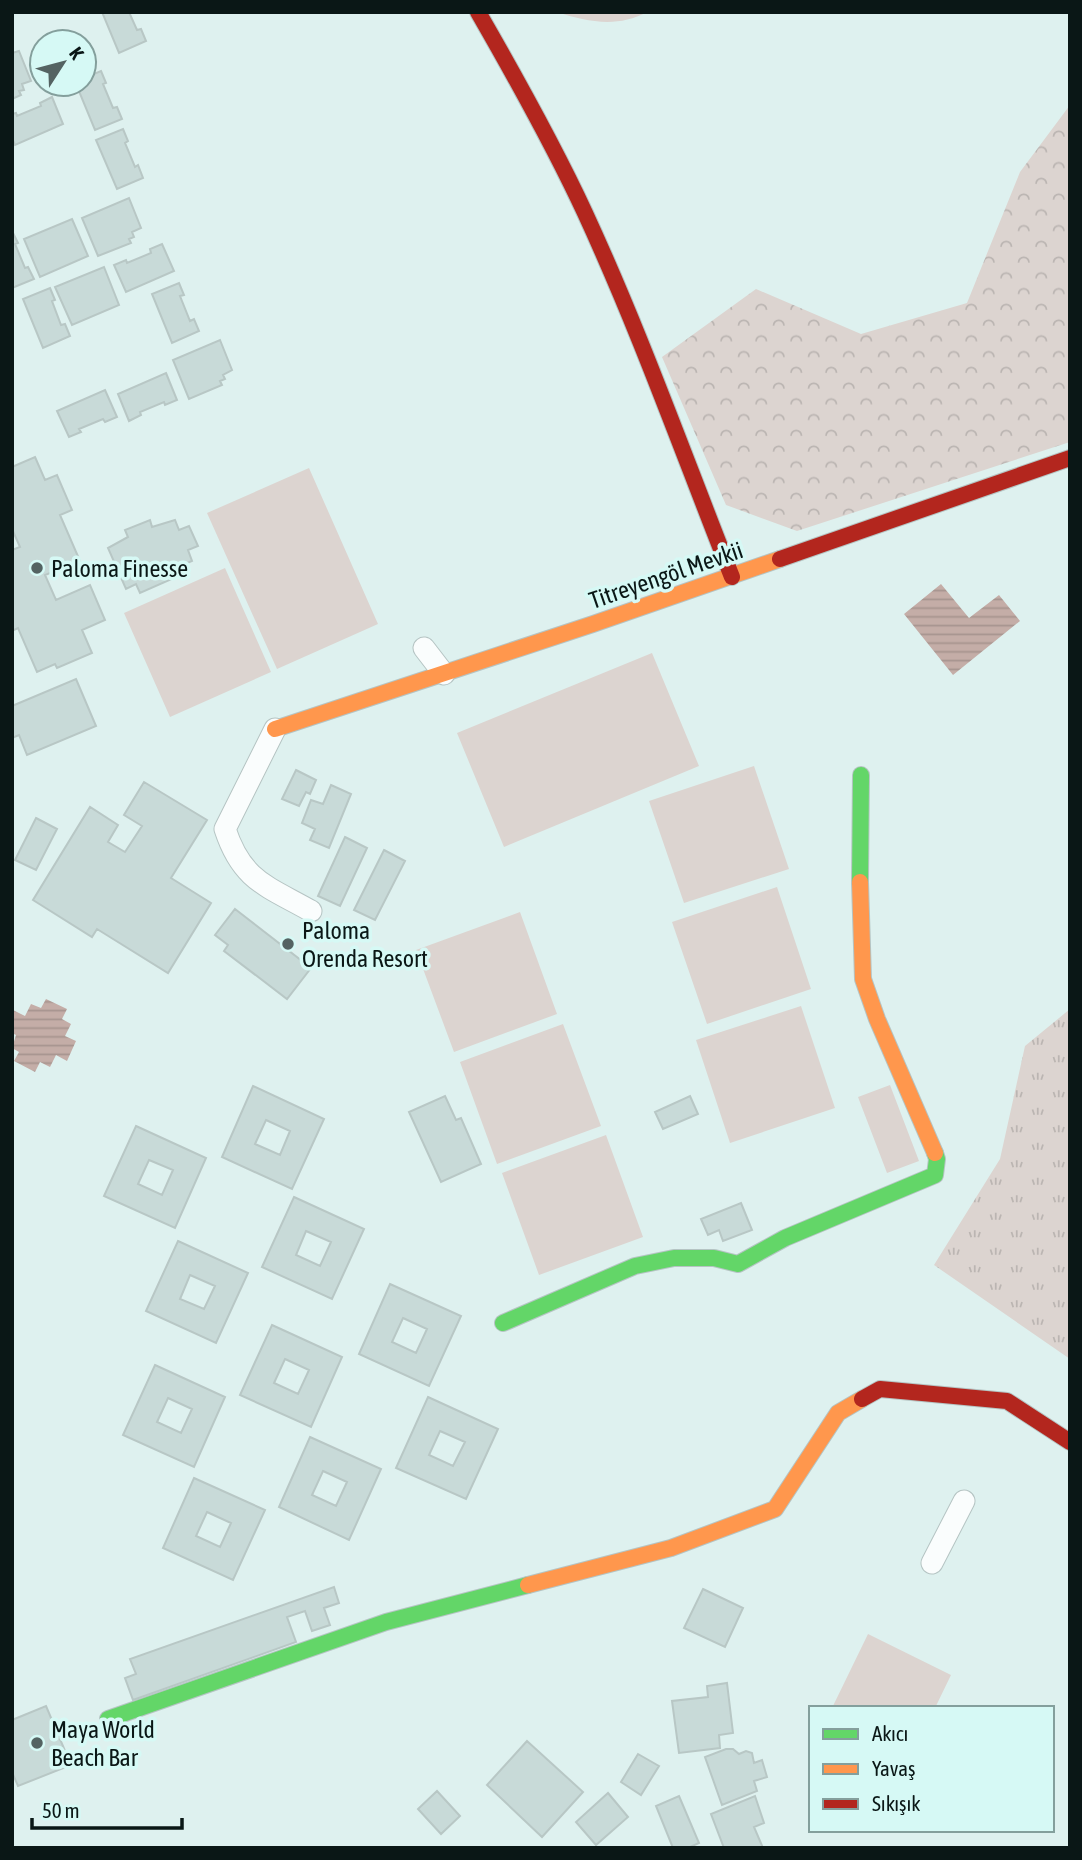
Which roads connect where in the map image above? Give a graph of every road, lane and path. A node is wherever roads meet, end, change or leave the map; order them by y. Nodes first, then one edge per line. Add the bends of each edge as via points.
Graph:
1 (478, 12) edge
2 (1070, 458) edge
3 (732, 577) junction
4 (424, 648) dead end
5 (444, 674) junction
6 (275, 729) joint
7 (861, 775) dead end
8 (311, 911) dead end
9 (503, 1324) dead end
10 (1070, 1441) edge
11 (964, 1501) dead end
12 (932, 1563) dead end
13 (108, 1719) dead end

1 - 3 street via 585,213
2 - 3 street, Titreyengöl Mevkii
3 - 5 street, Titreyengöl Mevkii
4 - 5 street
5 - 6 street, Titreyengöl Mevkii
6 - 8 street via 225,830 233,854 250,876
7 - 9 street via 863,979 937,1159 935,1174 785,1238 738,1264 714,1258 674,1258 635,1266
10 - 13 street via 1007,1401 880,1389 838,1413 775,1509 671,1548 386,1622
11 - 12 street

